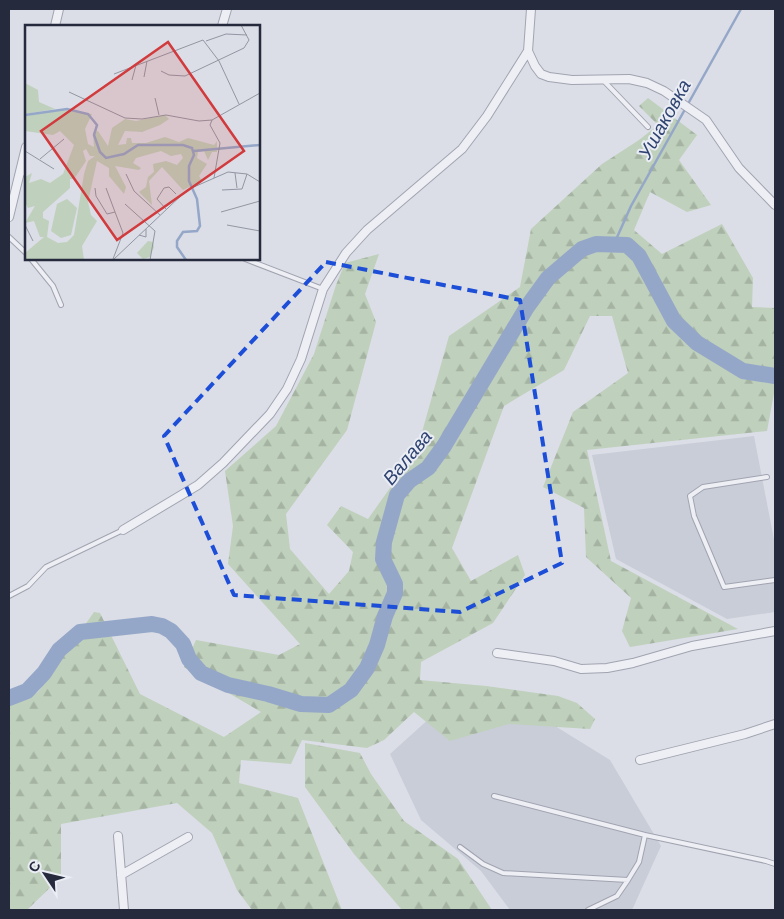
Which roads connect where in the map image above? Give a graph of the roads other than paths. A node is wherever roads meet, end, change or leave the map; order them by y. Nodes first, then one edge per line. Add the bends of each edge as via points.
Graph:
1 (59, 9) edge
2 (226, 9) edge
3 (531, 9) edge
4 (55, 25) edge
5 (222, 25) edge
6 (528, 51) junction
7 (602, 79) junction
8 (648, 126) dead end
9 (25, 160) edge
10 (24, 172) edge
11 (775, 206) edge
12 (9, 217) edge
13 (9, 237) edge
14 (25, 252) edge
15 (32, 260) edge
16 (248, 260) edge
17 (324, 289) junction
18 (61, 305) dead end
19 (767, 477) dead end
20 (123, 530) joint
21 (775, 580) edge
22 (9, 596) edge
23 (775, 631) edge
24 (497, 653) dead end
25 (775, 724) edge
26 (640, 760) dead end
27 (494, 796) dead end
28 (645, 835) junction
29 (118, 836) dead end
30 (188, 837) dead end
31 (460, 847) dead end
32 (775, 864) edge
33 (121, 875) junction
34 (628, 880) junction
35 (124, 910) edge
36 (588, 910) edge

1 - 4 street
2 - 5 street
3 - 6 street
6 - 7 street via 541,74 572,80
6 - 17 street via 462,149 367,230 346,254
7 - 8 lane
7 - 11 street via 647,83 706,120 740,168
9 - 10 street
10 - 12 street
13 - 14 lane
15 - 18 lane via 53,286
16 - 17 lane
17 - 20 street via 301,359 270,414 198,485
19 - 21 lane via 703,487 690,496 694,516 724,587
20 - 22 lane via 46,567 28,586
23 - 24 street via 692,646 607,668 581,669 554,661
25 - 26 street
27 - 28 lane
28 - 32 lane
28 - 34 lane via 639,862
29 - 33 street
30 - 33 street
31 - 34 lane via 483,864 503,873
33 - 35 street
34 - 36 lane via 617,896

